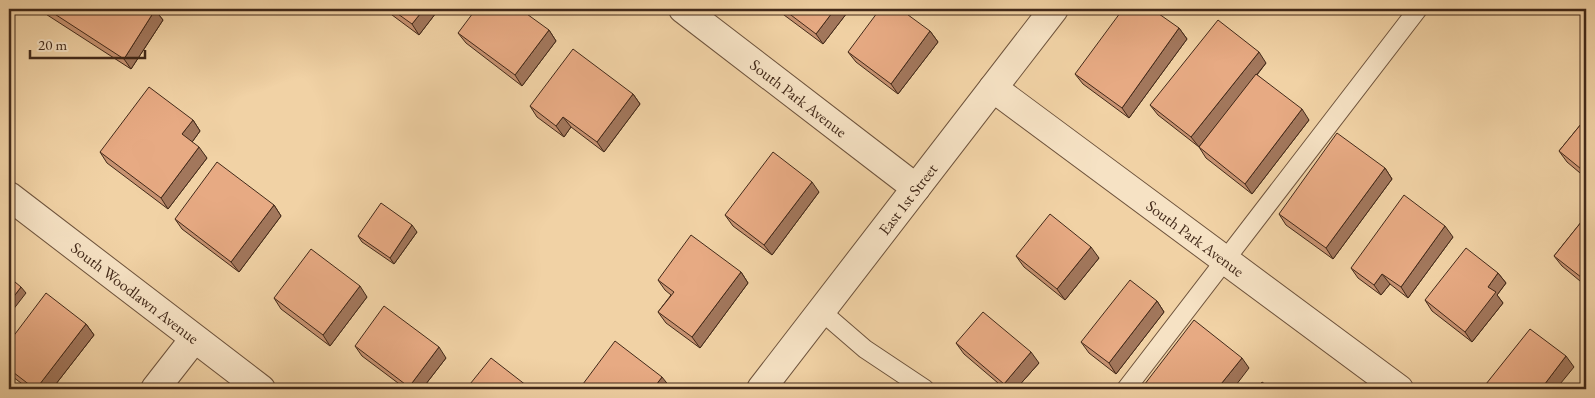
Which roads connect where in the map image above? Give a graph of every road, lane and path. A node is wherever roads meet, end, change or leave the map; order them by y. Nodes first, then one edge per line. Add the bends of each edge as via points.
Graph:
1 (683, 9) edge
2 (1054, 9) edge
3 (1418, 9) edge
4 (993, 88) junction
5 (916, 188) junction
6 (9, 196) edge
7 (1224, 261) junction
8 (821, 311) junction
9 (194, 339) junction
10 (155, 389) edge
11 (261, 389) edge
12 (761, 389) edge
13 (924, 389) edge
14 (1126, 389) edge
15 (1398, 389) edge

1 - 5 street, South Park Avenue
2 - 4 street, East 1st Street
3 - 7 lane
4 - 5 street, East 1st Street
4 - 7 street, South Park Avenue
5 - 8 street, East 1st Street
6 - 9 street, South Woodlawn Avenue
7 - 14 lane
7 - 15 street, South Park Avenue
8 - 12 street, East 1st Street
8 - 13 lane via 865,349
9 - 10 street
9 - 11 street, South Woodlawn Avenue

